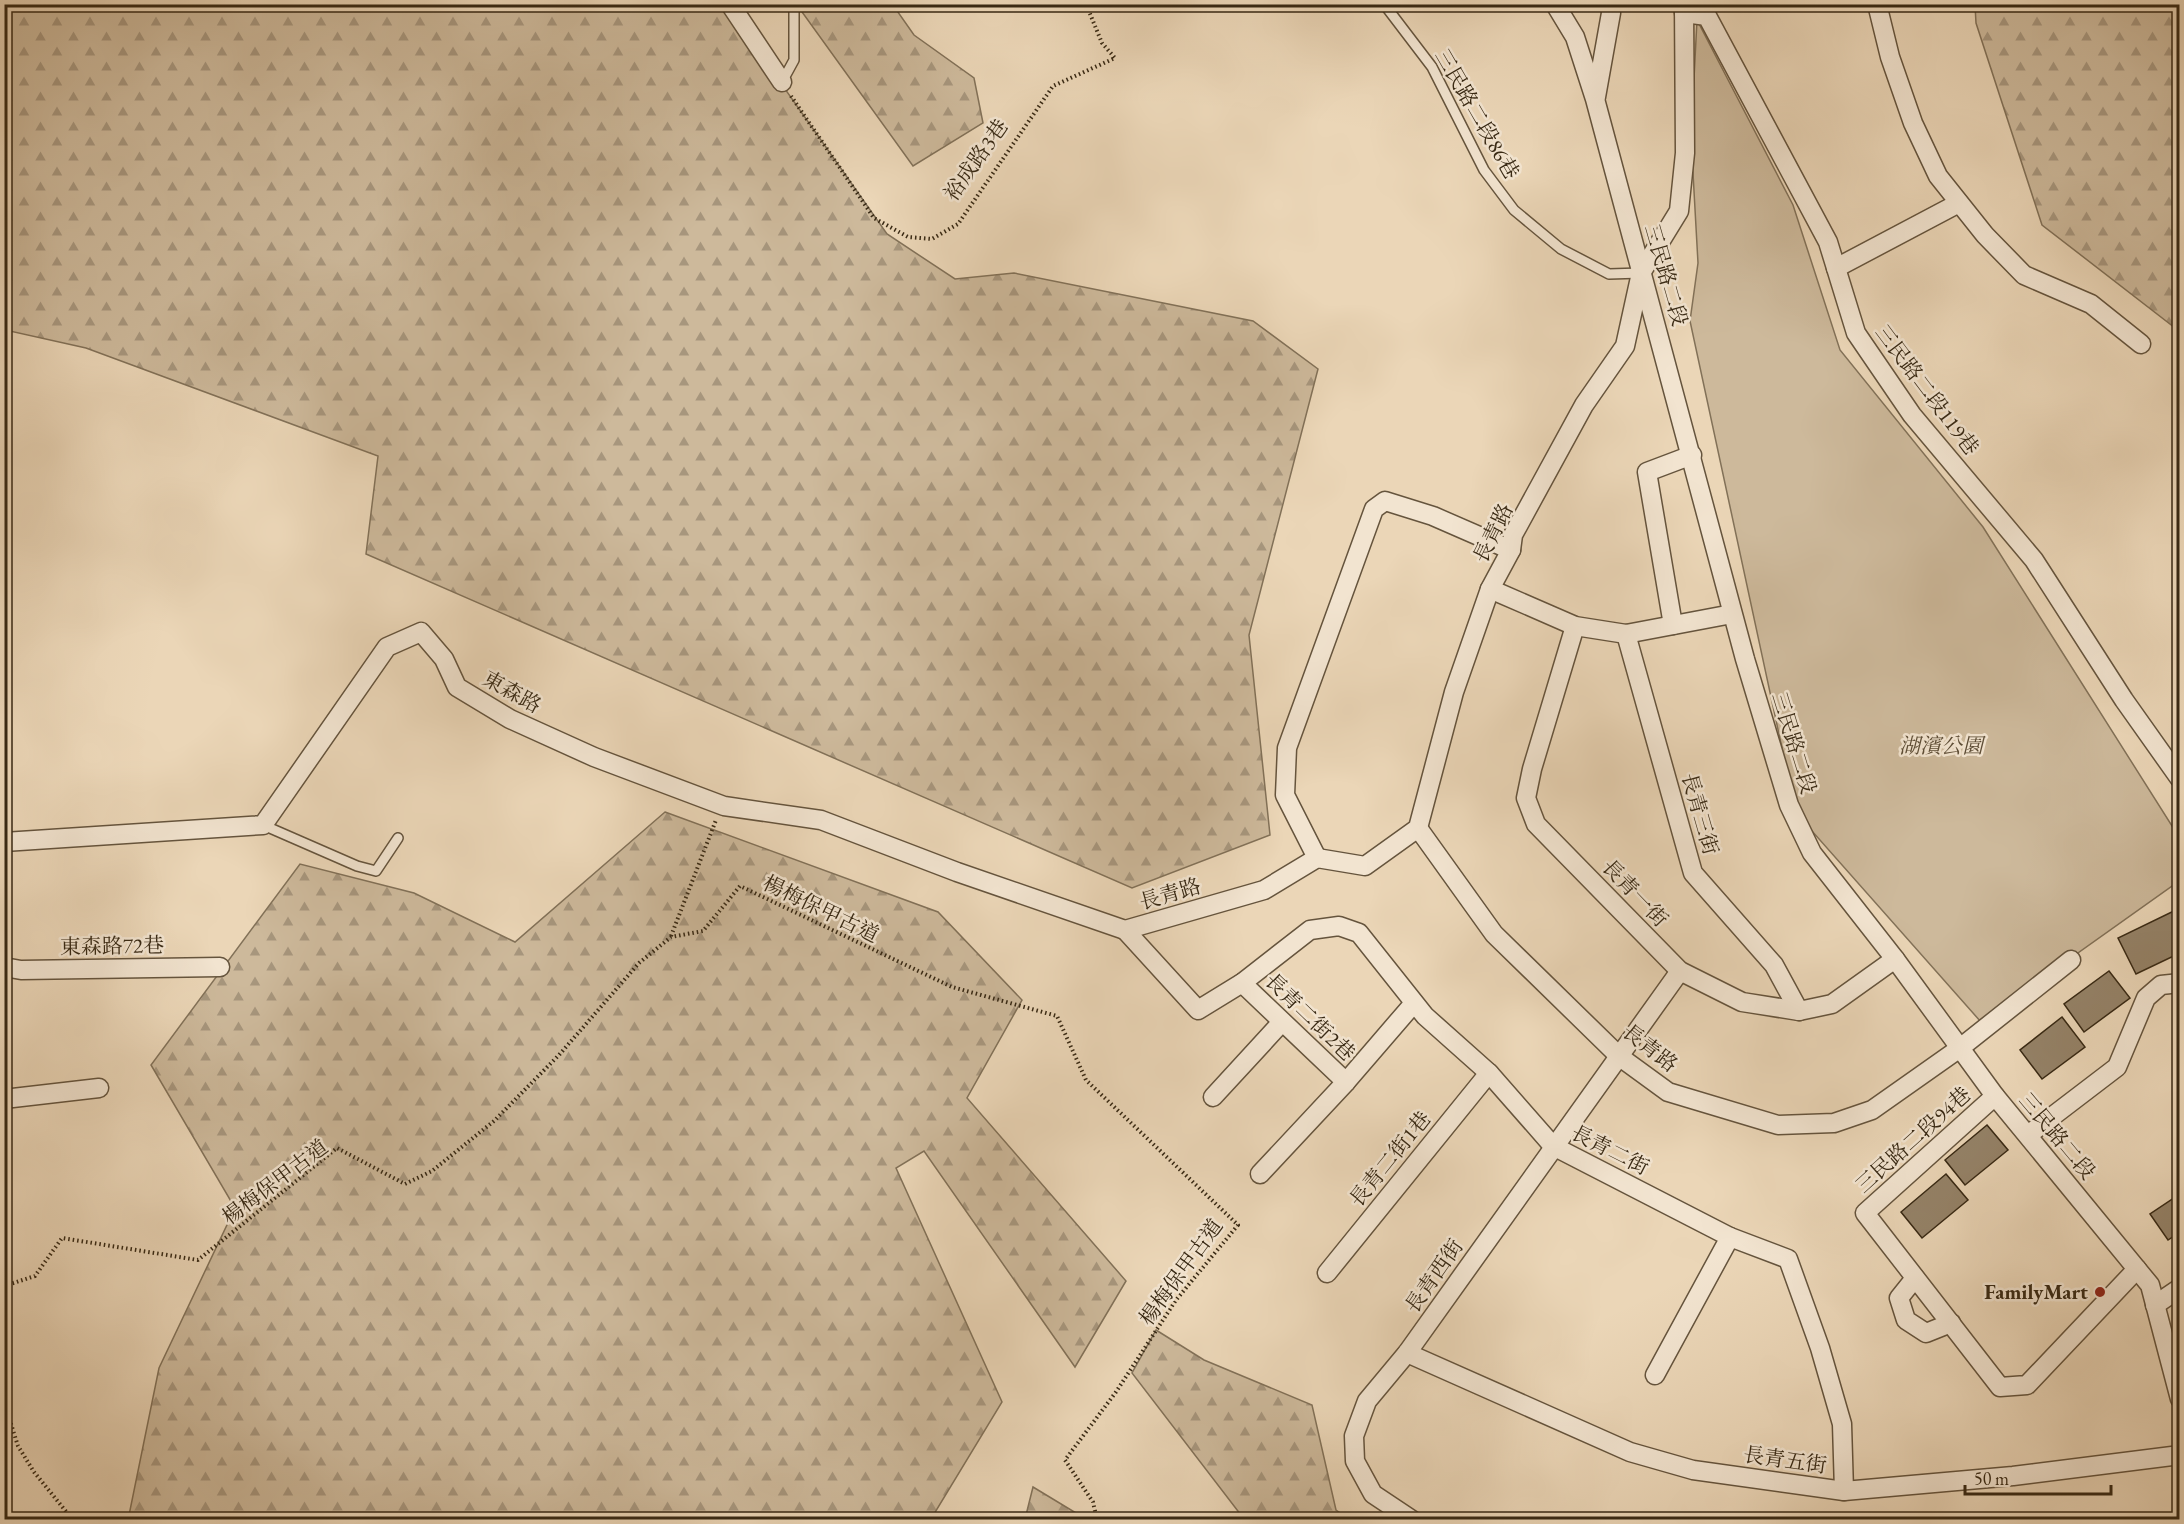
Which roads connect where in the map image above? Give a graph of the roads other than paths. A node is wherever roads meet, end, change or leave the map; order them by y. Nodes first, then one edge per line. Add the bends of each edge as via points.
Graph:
1 (730, 4) edge
2 (794, 4) edge
3 (1384, 4) edge
4 (1555, 4) edge
5 (1610, 4) edge
6 (1877, 4) edge
7 (1684, 9) edge
8 (782, 82) joint
9 (1596, 99) junction
10 (1959, 202) junction
11 (1836, 268) junction
12 (1641, 273) junction
13 (2141, 344) dead end
14 (1692, 455) junction
15 (1511, 550) junction
16 (1490, 589) junction
17 (1732, 614) junction
18 (1673, 625) junction
19 (1575, 626) junction
20 (1626, 634) junction
21 (2180, 779) edge
22 (263, 825) junction
23 (1418, 828) junction
24 (398, 838) dead end
25 (4, 842) edge
26 (1317, 858) junction
27 (957, 872) joint
28 (1125, 930) junction
29 (1895, 959) junction
30 (2071, 960) dead end
31 (4, 967) edge
32 (220, 967) dead end
33 (1680, 971) junction
34 (1242, 983) junction
35 (2179, 985) edge
36 (1414, 1002) junction
37 (1799, 1011) junction
38 (1282, 1022) junction
39 (1960, 1048) junction
40 (1620, 1057) junction
41 (1489, 1073) junction
42 (1346, 1082) junction
43 (99, 1088) dead end
44 (1995, 1096) junction
45 (1213, 1097) dead end
46 (4, 1099) edge
47 (2028, 1135) junction
48 (1553, 1146) junction
49 (1260, 1174) dead end
50 (1730, 1237) junction
51 (2137, 1269) junction
52 (1327, 1273) dead end
53 (1915, 1278) junction
54 (2180, 1288) edge
55 (2155, 1305) junction
56 (1951, 1323) junction
57 (1407, 1353) junction
58 (1655, 1375) dead end
59 (2179, 1393) edge
60 (2180, 1455) edge
61 (1844, 1491) junction
62 (1412, 1520) edge

1 - 8 street
2 - 8 lane via 794,60
3 - 12 lane, 三民路二段86巷 via 1432,67 1484,170 1514,210 1561,249 1609,274
4 - 9 street, 三民路二段 via 1575,37
5 - 9 street
6 - 10 street via 1913,123 1938,176
7 - 11 street, 三民路二段119巷 via 1707,16 1828,242
7 - 12 street via 1685,153 1678,211
9 - 12 street, 三民路二段
10 - 11 street
10 - 13 street via 2024,275 2091,304
11 - 21 street, 三民路二段119巷 via 1856,333 1912,416 2034,560
12 - 14 street, 三民路二段
12 - 15 street, 長青路 via 1625,346 1584,405 1513,535
14 - 17 street, 三民路二段
14 - 18 street via 1647,472
15 - 16 street, 長青路
15 - 26 street via 1395,504 1385,501 1374,508 1287,748 1285,795
16 - 19 street
16 - 23 street, 長青路 via 1454,692
17 - 18 street
17 - 29 street, 三民路二段 via 1789,805 1812,853
18 - 20 street
19 - 20 street
19 - 33 street, 長青一街 via 1526,798 1536,824
20 - 37 street, 長青三街 via 1693,873 1774,965
22 - 24 lane via 376,871
22 - 25 street
22 - 27 street, 東森路 via 387,647 421,632 444,659 458,687 510,719 594,757 724,806 821,820
23 - 26 street via 1365,866
23 - 40 street, 長青路 via 1494,934
26 - 28 street, 長青路 via 1264,890
27 - 28 street, 長青路
28 - 34 street via 1198,1010
29 - 37 street, 長青一街 via 1832,1004
29 - 39 street, 三民路二段
30 - 39 street, 長青路
31 - 32 street, 東森路72巷
33 - 37 street, 長青一街 via 1742,1002
33 - 40 street, 長青西街
34 - 36 street, 長青二街 via 1310,930 1339,926 1359,933
34 - 38 street, 長青二街2巷
35 - 47 street via 2161,985 2146,998 2117,1067
36 - 41 street, 長青二街
36 - 42 street, 長青二街2巷
38 - 42 street, 長青二街2巷
38 - 45 street
39 - 40 street, 長青路 via 1872,1110 1834,1123 1778,1125 1668,1092
39 - 44 street, 三民路二段
40 - 48 street, 長青西街
41 - 48 street, 長青二街
41 - 52 street, 長青二街1巷
42 - 49 street, 長青二街2巷
43 - 46 street
44 - 47 street, 三民路二段
44 - 53 street, 三民路二段94巷 via 1865,1213
47 - 51 street, 三民路二段
48 - 50 street, 長青二街
48 - 57 street, 長青西街
50 - 58 street
50 - 61 street, 長青二街 via 1788,1259 1842,1424
51 - 55 street, 三民路二段 via 2150,1286
51 - 56 street via 2026,1385 2000,1387
53 - 56 street, 三民路二段94巷
53 - 56 street via 1899,1298 1906,1320 1926,1333
54 - 55 street
55 - 59 street, 三民路二段
57 - 61 street, 長青五街 via 1630,1452 1693,1470
57 - 62 street, 長青西街 via 1367,1401 1354,1436 1355,1461 1373,1494
60 - 61 street, 長青五街 via 2013,1476

